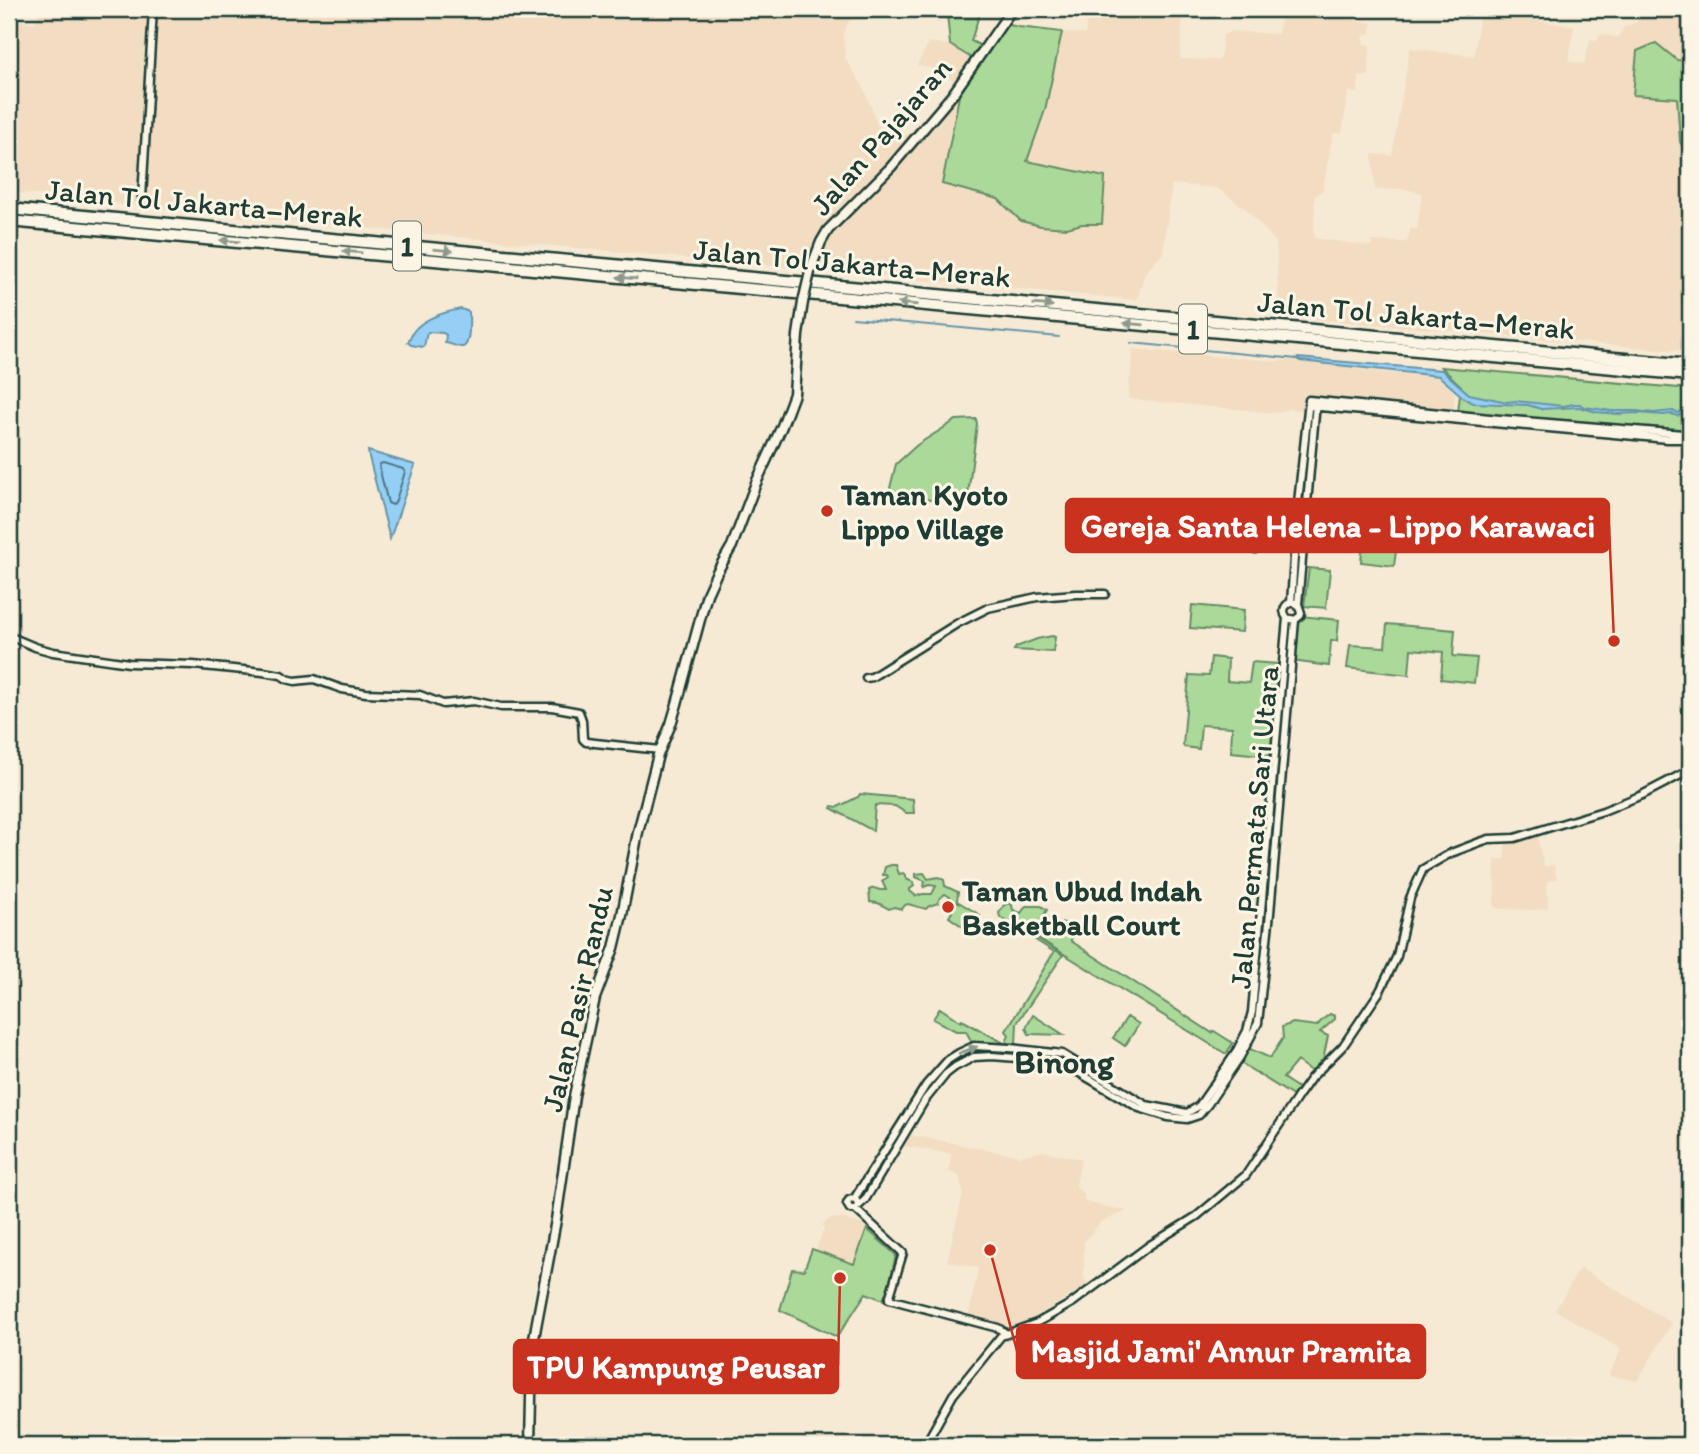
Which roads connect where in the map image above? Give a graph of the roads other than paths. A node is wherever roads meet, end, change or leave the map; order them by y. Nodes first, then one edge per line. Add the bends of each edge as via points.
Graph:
1 (153, 9) edge
2 (1012, 9) edge
3 (142, 198) dead end
4 (9, 209) edge
5 (9, 221) edge
6 (1690, 365) edge
7 (1690, 375) edge
8 (1688, 435) edge
9 (717, 572) joint
10 (1105, 594) dead end
11 (1294, 604) junction
12 (1291, 619) junction
13 (9, 636) edge
14 (866, 678) dead end
15 (660, 750) junction
16 (1690, 770) edge
17 (1010, 1048) junction
18 (1009, 1057) junction
19 (948, 1060) junction
20 (955, 1067) junction
21 (1097, 1075) junction
22 (923, 1098) junction
23 (1004, 1335) junction
24 (1690, 1412) edge
25 (530, 1445) edge
26 (925, 1445) edge
27 (1690, 1445) edge

1 - 3 street
2 - 9 main road, Jalan Pajajaran, bridge via 953,94 821,242 803,302 794,394 732,547
4 -> 6 highway, Jalan Tol Jakarta–Merak / 1
7 -> 5 highway, Jalan Tol Jakarta–Merak / 1
8 - 11 street via 1314,404
9 - 15 main road, Jalan Pasir Randu
10 - 14 street via 1046,595 988,608
11 - 12 street via 1301,613
11 - 12 street via 1284,608
12 - 21 street, Jalan Permata Sari Utara via 1258,1023 1208,1104 1199,1115 1187,1119 1139,1108
13 - 15 street via 53,652 129,663 263,672 344,690 420,695 451,705 474,701 577,711 585,741
15 - 25 main road, Jalan Pasir Randu via 574,1096 534,1340
16 - 23 street via 1603,811 1515,838 1489,839 1423,869 1410,898 1397,956 1380,991 1343,1046 1311,1078 1246,1174 1197,1216 1072,1303
17 - 18 street
19 -> 17 street via 974,1046
17 - 21 street via 1062,1054
18 - 20 street via 976,1057
18 - 21 street via 1056,1061
19 - 20 street
19 - 22 street via 931,1079
20 - 22 street
22 - 23 street via 865,1200 856,1204 902,1252 889,1299 998,1328
23 - 26 street via 953,1395
24 - 27 street

